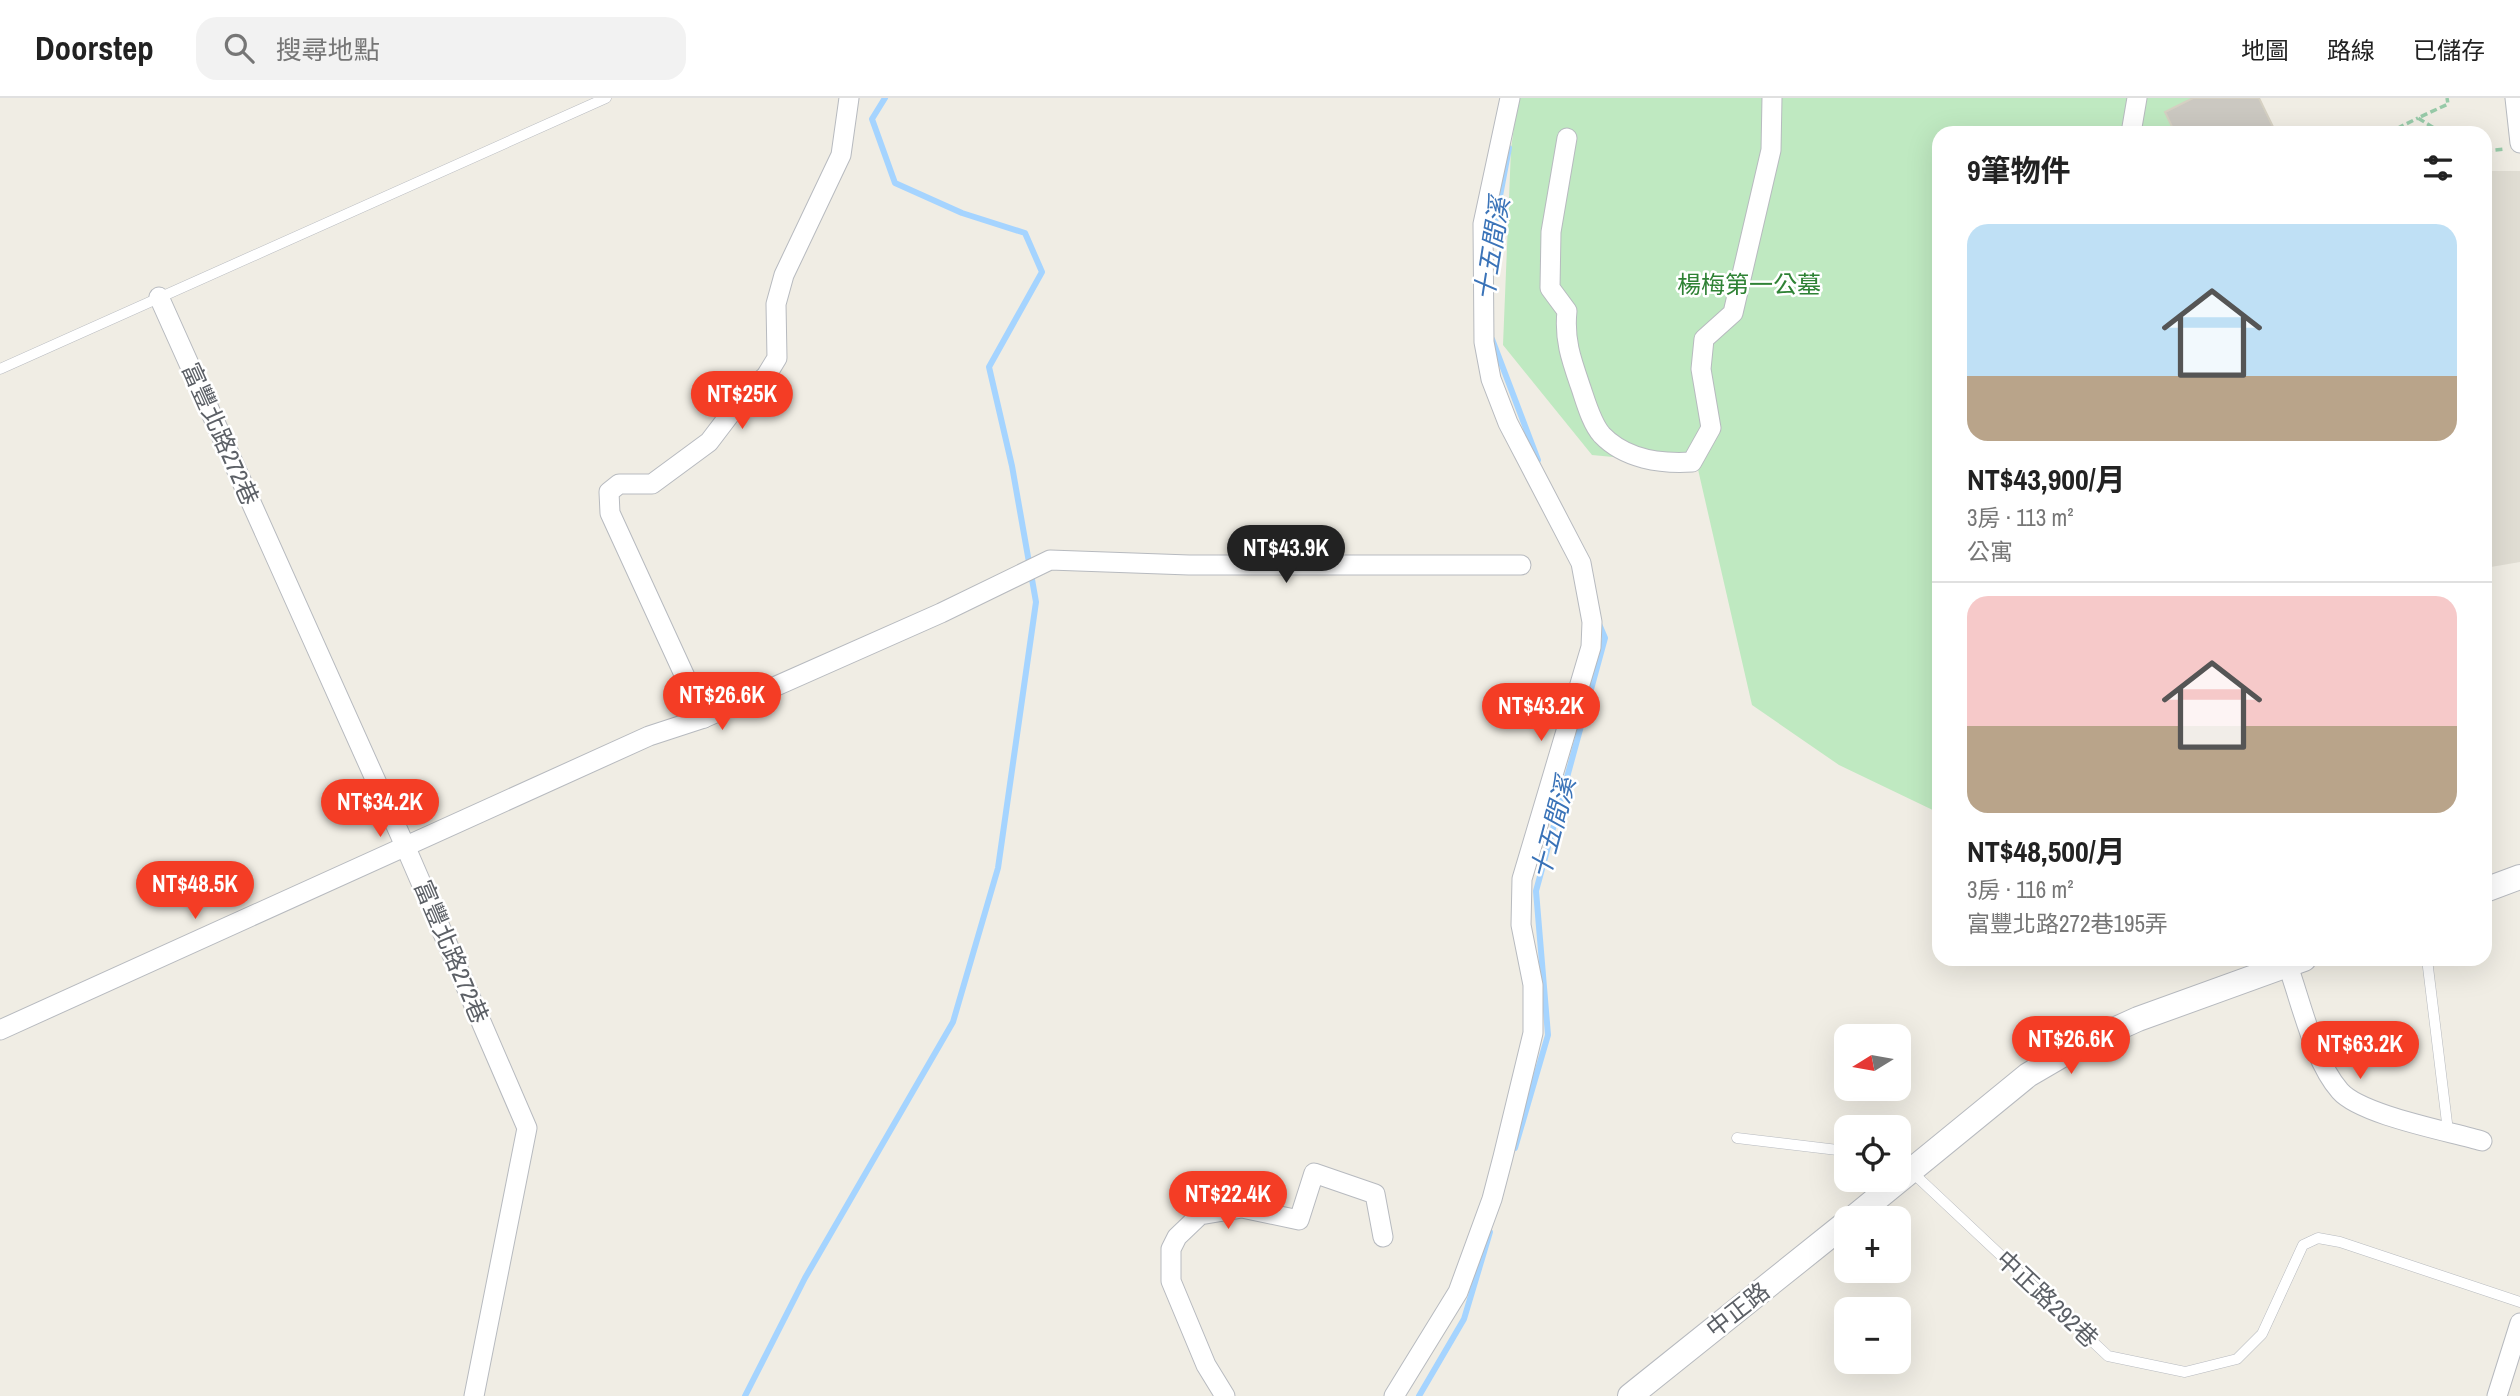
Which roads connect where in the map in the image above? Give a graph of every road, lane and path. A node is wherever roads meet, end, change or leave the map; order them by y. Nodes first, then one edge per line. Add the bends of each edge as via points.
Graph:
1 (606, 98) edge
2 (849, 98) edge
3 (1510, 98) edge
4 (1772, 98) edge
5 (2137, 98) edge
6 (2447, 98) edge
7 (2515, 98) edge
8 (585, 102) edge
9 (2418, 118) junction
10 (2132, 126) edge
11 (2402, 126) edge
12 (2431, 126) edge
13 (1567, 138) dead end
14 (2520, 143) edge
15 (159, 297) junction
16 (0, 369) edge
17 (1521, 565) dead end
18 (704, 718) junction
19 (406, 848) junction
20 (2520, 877) edge
21 (2492, 887) edge
22 (2284, 966) edge
23 (2296, 966) edge
24 (2428, 966) edge
25 (0, 1030) edge
26 (2448, 1131) junction
27 (1737, 1138) dead end
28 (2482, 1141) dead end
29 (1834, 1150) edge
30 (1911, 1163) edge
31 (1911, 1174) edge
32 (1880, 1192) edge
33 (1865, 1206) edge
34 (1834, 1233) edge
35 (1383, 1237) dead end
36 (2520, 1302) edge
37 (2520, 1323) edge
38 (474, 1396) edge
39 (1225, 1396) edge
40 (1394, 1396) edge
41 (1630, 1396) edge
42 (2497, 1396) edge

1 - 8 lane
2 - 18 street via 841,155 784,275 776,303 777,358 709,442 652,484 619,484 609,492 610,513
3 - 40 street via 1483,224 1484,342 1491,379 1508,424 1581,563 1592,622 1591,647 1522,879 1521,925 1533,985 1533,1033 1492,1199 1458,1292
4 - 13 street via 1771,150 1733,313 1704,339 1701,369 1711,428 1692,462 1672,464 1635,457 1601,434 1586,400 1564,336 1567,311 1550,288 1551,232
5 - 10 street
6 - 9 path via 2448,104
7 - 14 street
8 - 15 lane
9 - 11 path
9 - 12 path
15 - 16 lane
15 - 19 street, 富豐北路272巷
17 - 18 street via 1189,565 1050,560
18 - 19 street via 649,736
19 - 25 street
19 - 38 street, 富豐北路272巷 via 527,1128
20 - 21 street
22 - 30 street via 2138,1019 2076,1047 2028,1075
23 - 26 street via 2324,1066 2340,1092 2364,1108
24 - 26 lane
26 - 28 street
27 - 29 lane
31 - 36 lane, 中正路292巷 via 2108,1356 2185,1372 2237,1359 2262,1334 2303,1245 2318,1238
32 - 33 street
34 - 41 street, 中正路
35 - 39 street via 1375,1194 1314,1173 1299,1220 1242,1208 1200,1215 1177,1237 1169,1262 1171,1281 1206,1365
37 - 42 street

